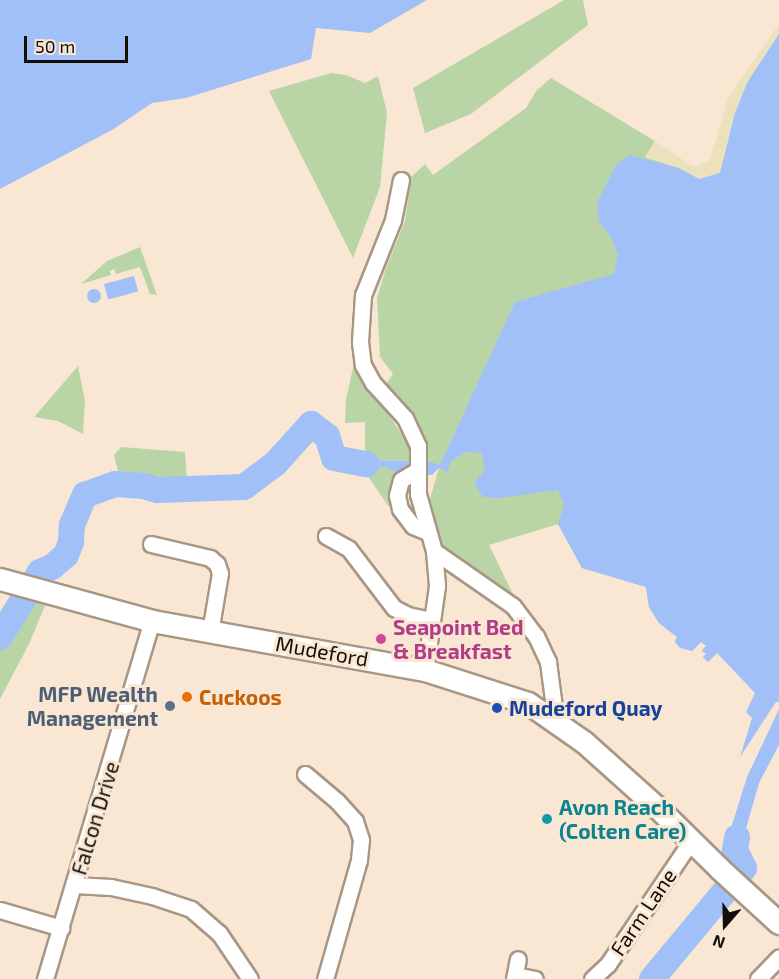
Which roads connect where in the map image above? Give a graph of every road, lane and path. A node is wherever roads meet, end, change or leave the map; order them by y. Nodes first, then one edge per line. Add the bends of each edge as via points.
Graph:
1 (401, 180) dead end
2 (416, 471) junction
3 (427, 532) junction
4 (326, 536) dead end
5 (151, 544) dead end
6 (434, 551) junction
7 (0, 579) edge
8 (431, 620) junction
9 (152, 621) junction
10 (210, 632) junction
11 (425, 670) junction
12 (555, 722) junction
13 (305, 774) dead end
14 (691, 842) junction
15 (74, 885) junction
16 (0, 909) edge
17 (779, 923) edge
18 (61, 928) junction
19 (779, 957) edge
20 (519, 959) dead end
21 (514, 977) edge
22 (45, 979) edge
23 (250, 979) edge
24 (325, 979) edge
25 (535, 979) edge
26 (592, 979) edge
27 (758, 979) edge

1 - 2 street via 393,220 363,295 360,342 363,365 373,383 405,418 413,433 418,446
2 - 3 street
2 - 3 street via 401,480 397,495 400,509 413,526
3 - 6 street
4 - 8 street via 362,562 394,608
5 - 10 street via 210,558 217,564 220,573
6 - 8 street via 437,586
6 - 12 street via 513,606 536,636 548,662
7 - 9 street, Mudeford
8 - 11 street
9 - 10 street, Mudeford
9 - 15 street, Falcon Drive
10 - 11 street, Mudeford
11 - 12 street, Mudeford via 528,703
12 - 14 street, Mudeford via 584,742
13 - 24 street via 355,821 361,840 359,860
14 - 17 street, Mudeford
14 - 26 street, Farm Lane via 608,964
15 - 18 street, Falcon Drive
15 - 23 street via 111,887 191,909 219,933
16 - 18 street
18 - 22 street, Falcon Drive
19 - 27 street
20 - 21 street
21 - 25 street

